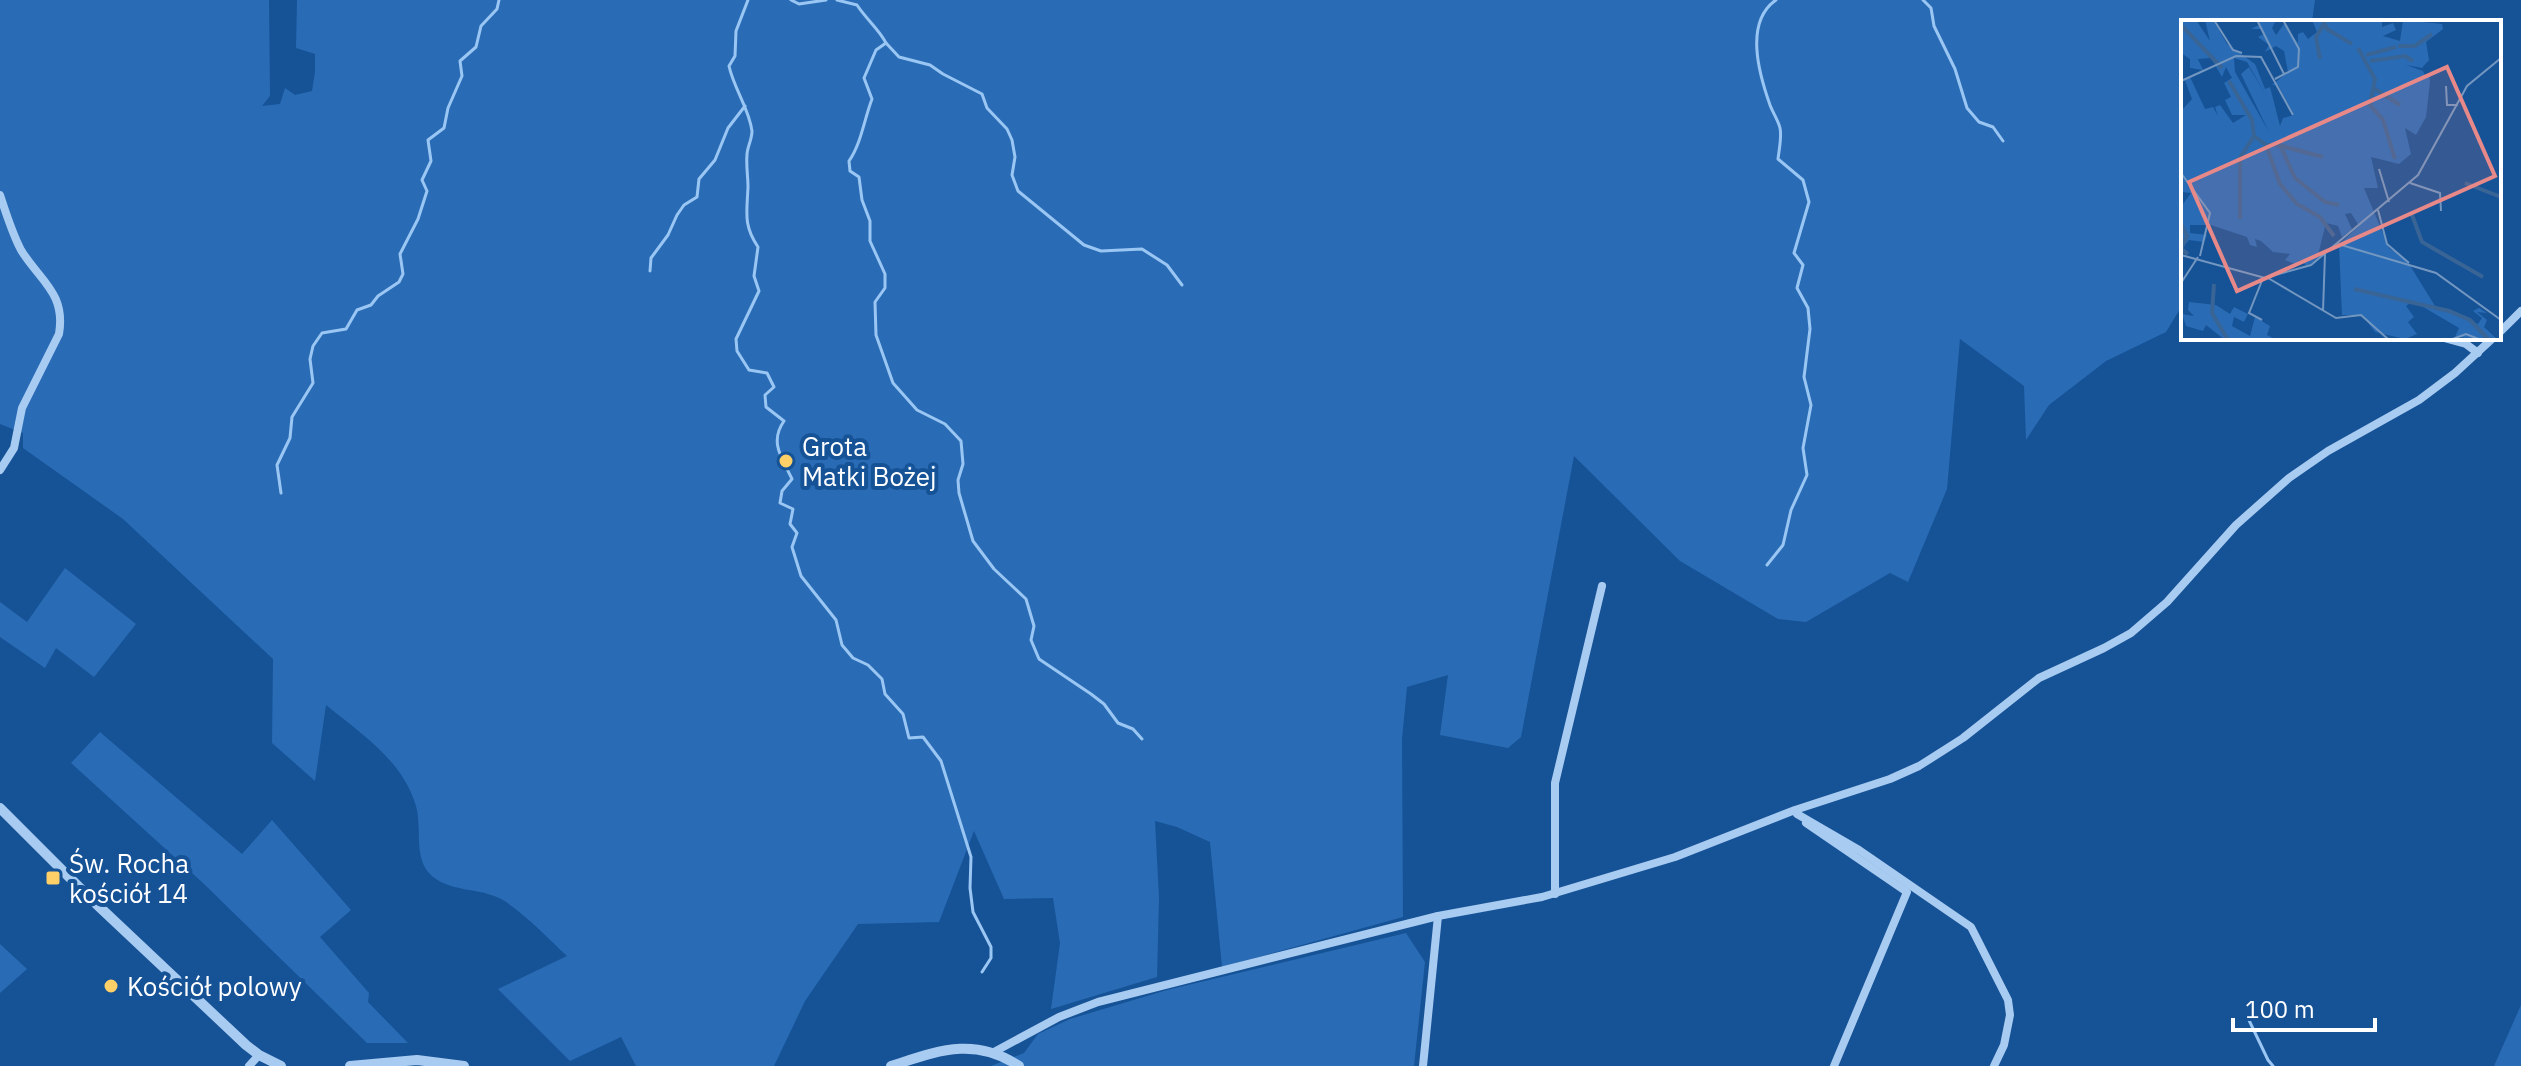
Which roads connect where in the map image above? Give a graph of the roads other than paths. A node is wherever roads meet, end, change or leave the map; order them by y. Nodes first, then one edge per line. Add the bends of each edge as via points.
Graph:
1 (0, 195) edge
2 (2521, 311) edge
3 (2501, 331) edge
4 (2451, 340) edge
5 (2491, 340) edge
6 (2478, 353) junction
7 (0, 470) edge
8 (1602, 586) dead end
9 (0, 808) edge
10 (1796, 812) junction
11 (1555, 894) junction
12 (1438, 916) junction
13 (994, 1052) junction
14 (259, 1055) junction
15 (249, 1066) edge
16 (281, 1066) edge
17 (350, 1066) edge
18 (464, 1066) edge
19 (891, 1066) edge
20 (1019, 1066) edge
21 (1423, 1066) edge
22 (1834, 1066) edge
23 (1994, 1066) edge

1 - 7 street via 20,248 55,295 61,323 18,416 14,448
2 - 3 street
4 - 6 street
5 - 6 street
6 - 10 street via 2419,400 2289,478 2131,633 2039,678 1919,766
8 - 11 street via 1555,783
9 - 14 street
10 - 11 street
10 - 22 street via 1907,892
10 - 23 street via 1971,927 2008,1000 2004,1045
11 - 12 street
12 - 13 street via 1098,1002
12 - 21 street
13 - 19 street via 946,1050
13 - 20 street
14 - 15 street
14 - 16 street
17 - 18 street via 417,1060

